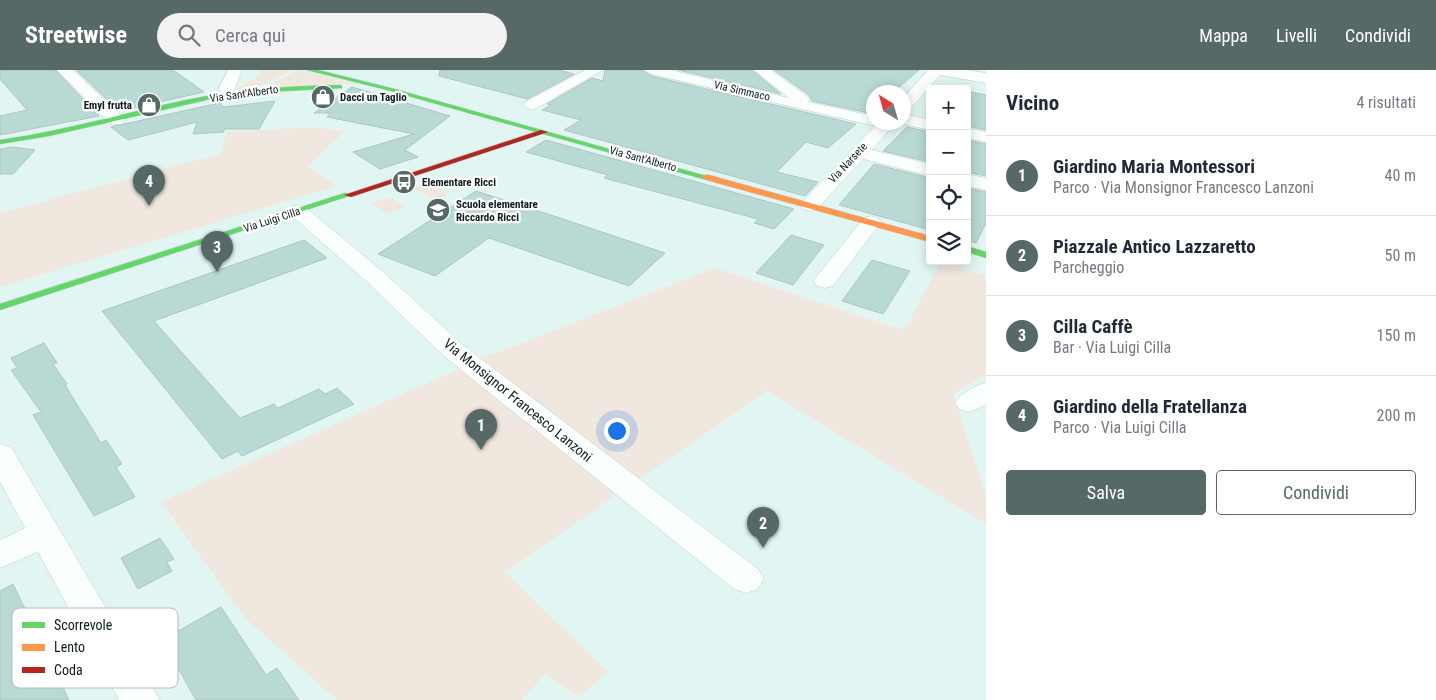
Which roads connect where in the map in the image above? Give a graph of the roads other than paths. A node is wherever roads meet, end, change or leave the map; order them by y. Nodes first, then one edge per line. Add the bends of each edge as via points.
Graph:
1 (64, 70) edge
2 (235, 70) edge
3 (310, 70) edge
4 (596, 70) edge
5 (651, 70) edge
6 (760, 70) edge
7 (937, 70) edge
8 (986, 78) edge
9 (246, 81) dead end
10 (226, 90) junction
11 (416, 97) junction
12 (911, 98) edge
13 (192, 101) junction
14 (530, 105) dead end
15 (812, 107) junction
16 (116, 120) junction
17 (911, 121) edge
18 (866, 123) edge
19 (926, 124) edge
20 (876, 130) edge
21 (544, 132) junction
22 (971, 134) edge
23 (986, 137) edge
24 (0, 142) edge
25 (858, 152) junction
26 (926, 169) edge
27 (971, 181) edge
28 (986, 184) edge
29 (810, 205) junction
30 (298, 211) junction
31 (871, 222) junction
32 (926, 238) edge
33 (971, 250) edge
34 (986, 255) edge
35 (825, 281) dead end
36 (0, 307) edge
37 (0, 454) edge
38 (44, 534) junction
39 (0, 555) edge
40 (746, 579) dead end
41 (87, 608) edge
42 (133, 688) edge
43 (140, 700) edge

1 - 16 street
2 - 10 street, Via Sant'Alberto
3 - 11 street, Via Sant'Alberto
4 - 14 street
5 - 15 street, Via Simmaco
6 - 15 street
7 - 8 street
7 - 12 street
9 - 10 street, Via Sant'Alberto
10 - 13 street, Via Sant'Alberto
11 - 13 street, Via Sant'Alberto via 318,87 254,91
11 - 21 street, Via Sant'Alberto
13 - 16 street, Via Sant'Alberto
15 - 18 street, Via Simmaco
16 - 24 street, Via Sant'Alberto
17 - 19 street
20 - 25 street, Via Narsete
21 - 29 street, Via Sant'Alberto
21 - 30 street, Via Luigi Cilla
22 - 23 street
25 - 26 street
25 - 29 street, Via Narsete
27 - 28 street
29 - 31 street, Via Sant'Alberto
30 - 36 street, Via Luigi Cilla
30 - 40 street, Via Monsignor Francesco Lanzoni via 454,351
31 - 32 street, Via Sant'Alberto
31 - 35 street
33 - 34 street
37 - 38 street
38 - 39 street
38 - 41 street
42 - 43 street

